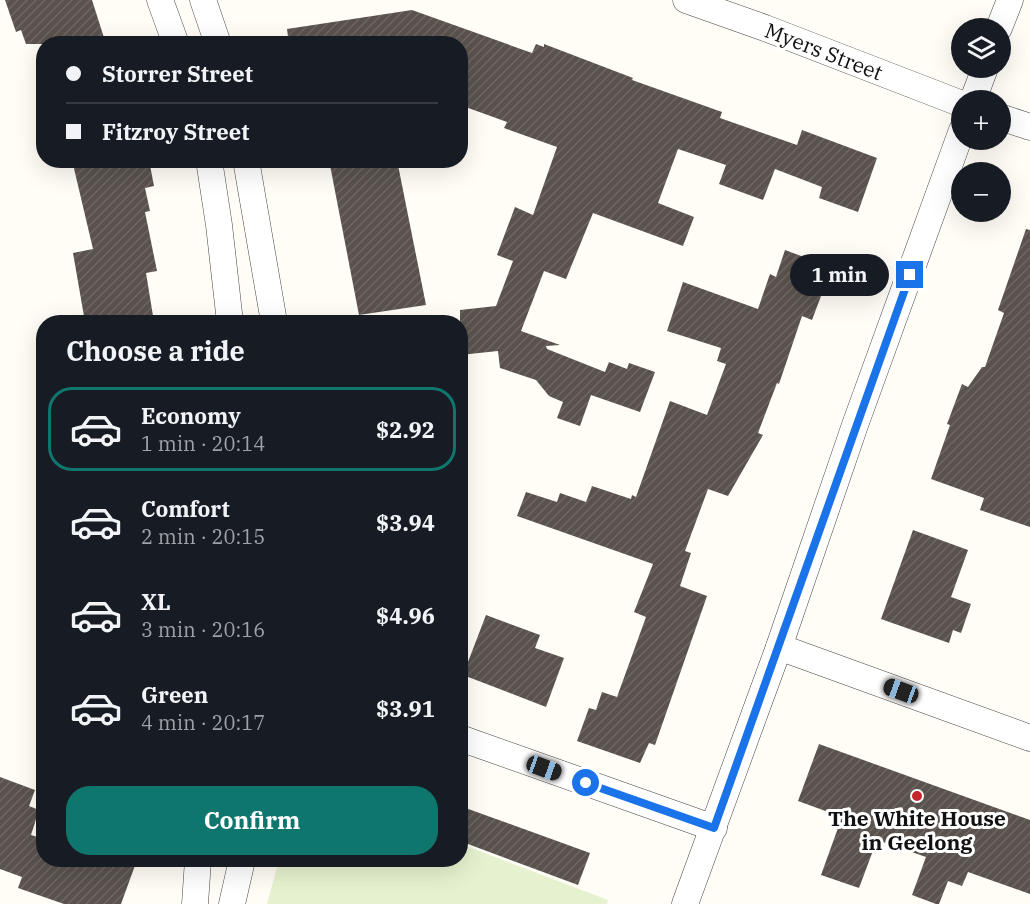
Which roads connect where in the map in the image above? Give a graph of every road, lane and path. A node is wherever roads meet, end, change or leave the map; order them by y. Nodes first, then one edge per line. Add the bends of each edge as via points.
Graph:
1 (160, 0) edge
2 (203, 0) edge
3 (686, 0) edge
4 (1010, 0) edge
5 (1003, 18) edge
6 (173, 36) edge
7 (215, 36) edge
8 (951, 100) edge
9 (1011, 121) edge
10 (1030, 127) edge
11 (955, 150) edge
12 (209, 168) edge
13 (247, 168) edge
14 (229, 315) edge
15 (272, 315) edge
16 (779, 647) junction
17 (1030, 738) edge
18 (468, 741) edge
19 (714, 828) junction
20 (198, 867) edge
21 (240, 867) edge
22 (195, 904) edge
23 (232, 904) edge
24 (685, 904) edge

1 - 6 street
2 - 7 street
3 - 8 street, Myers Street
4 - 5 street
9 - 10 street
11 - 16 street
12 - 14 street
13 - 15 street
16 - 17 street
16 - 19 street
18 - 19 street
19 - 24 street
20 - 22 street
21 - 23 street

